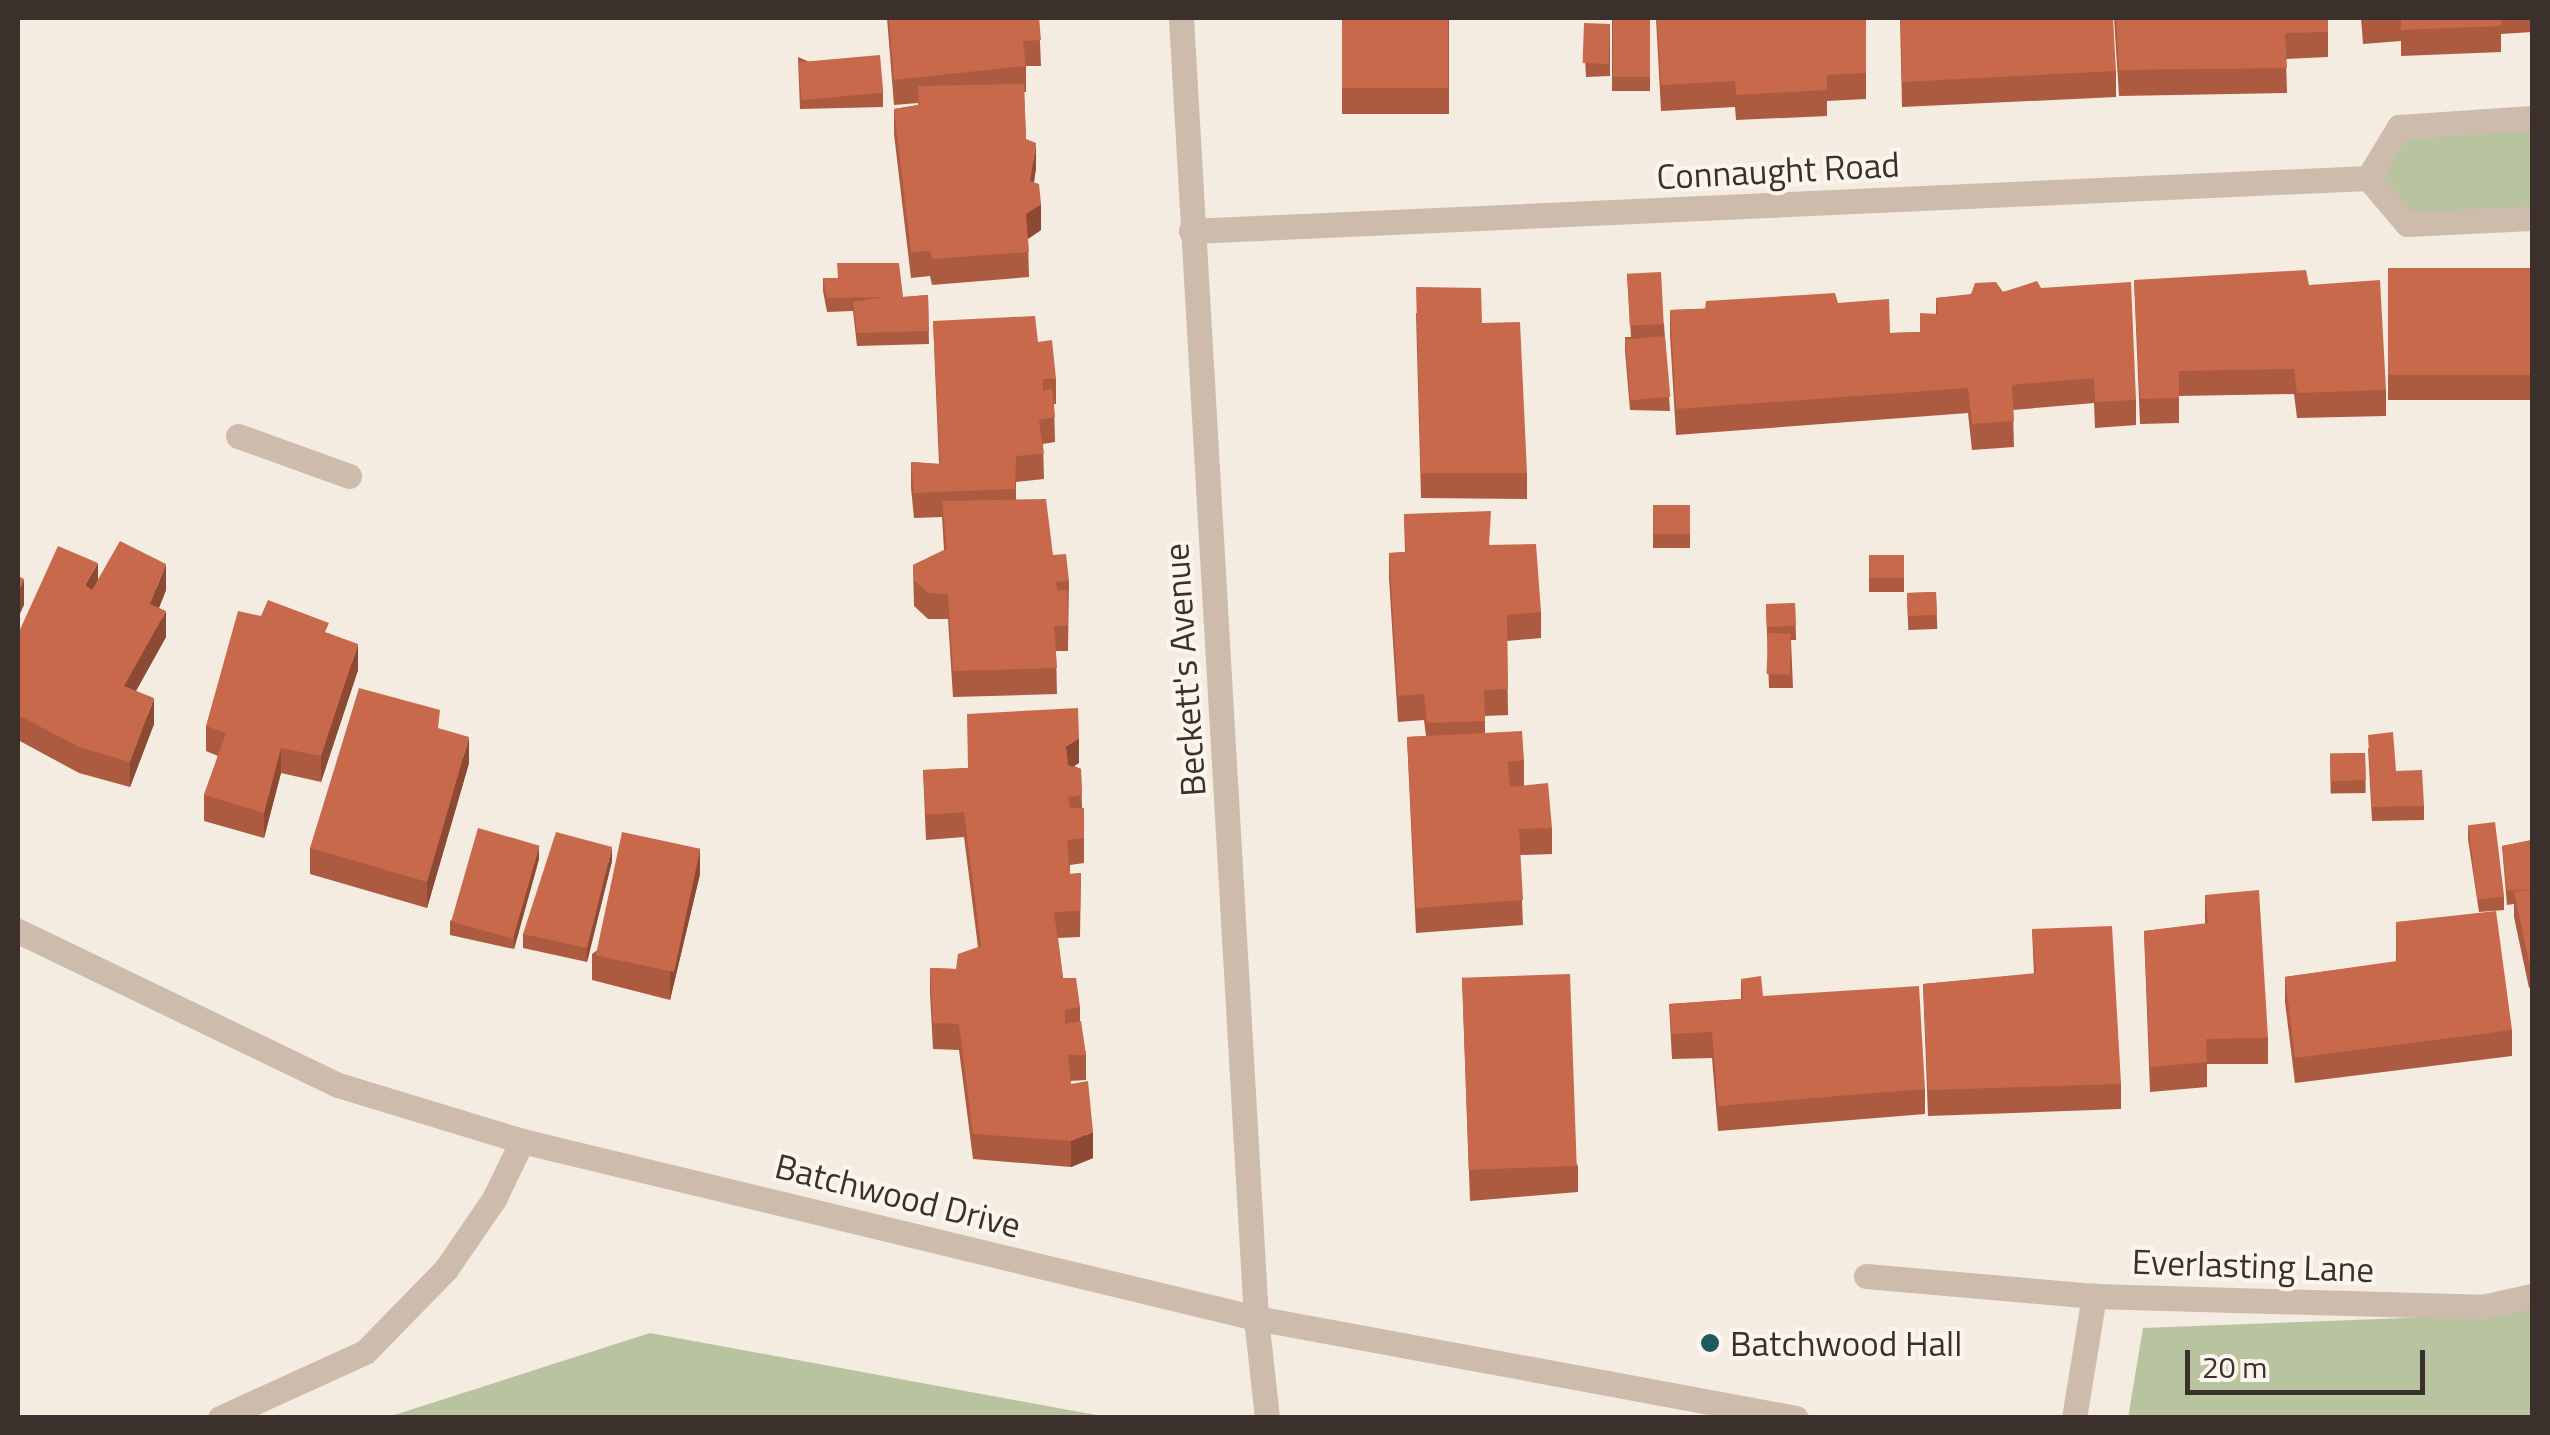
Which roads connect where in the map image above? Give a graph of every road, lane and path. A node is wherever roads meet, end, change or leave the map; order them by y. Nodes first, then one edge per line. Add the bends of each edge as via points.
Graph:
1 (1180, 18) edge
2 (2532, 118) edge
3 (2368, 178) junction
4 (2532, 218) edge
5 (1191, 231) junction
6 (238, 436) dead end
7 (349, 476) dead end
8 (18, 931) edge
9 (522, 1140) junction
10 (1866, 1276) dead end
11 (2094, 1296) junction
12 (2532, 1296) edge
13 (1256, 1318) junction
14 (220, 1418) edge
15 (1267, 1418) edge
16 (1796, 1418) edge
17 (2074, 1418) edge

1 - 5 street, Beckett's Avenue
2 - 3 street via 2400,127
3 - 4 street via 2408,224
3 - 5 street, Connaught Road
5 - 13 street, Beckett's Avenue
6 - 7 street
8 - 9 street, Batchwood Drive via 338,1084
9 - 13 street, Batchwood Drive
9 - 14 street via 494,1198 446,1269 365,1352
10 - 11 street
11 - 12 street, Everlasting Lane via 2482,1307
11 - 17 street, Everlasting Lane
13 - 15 street, Beckett's Avenue
13 - 16 street, Batchwood Drive

